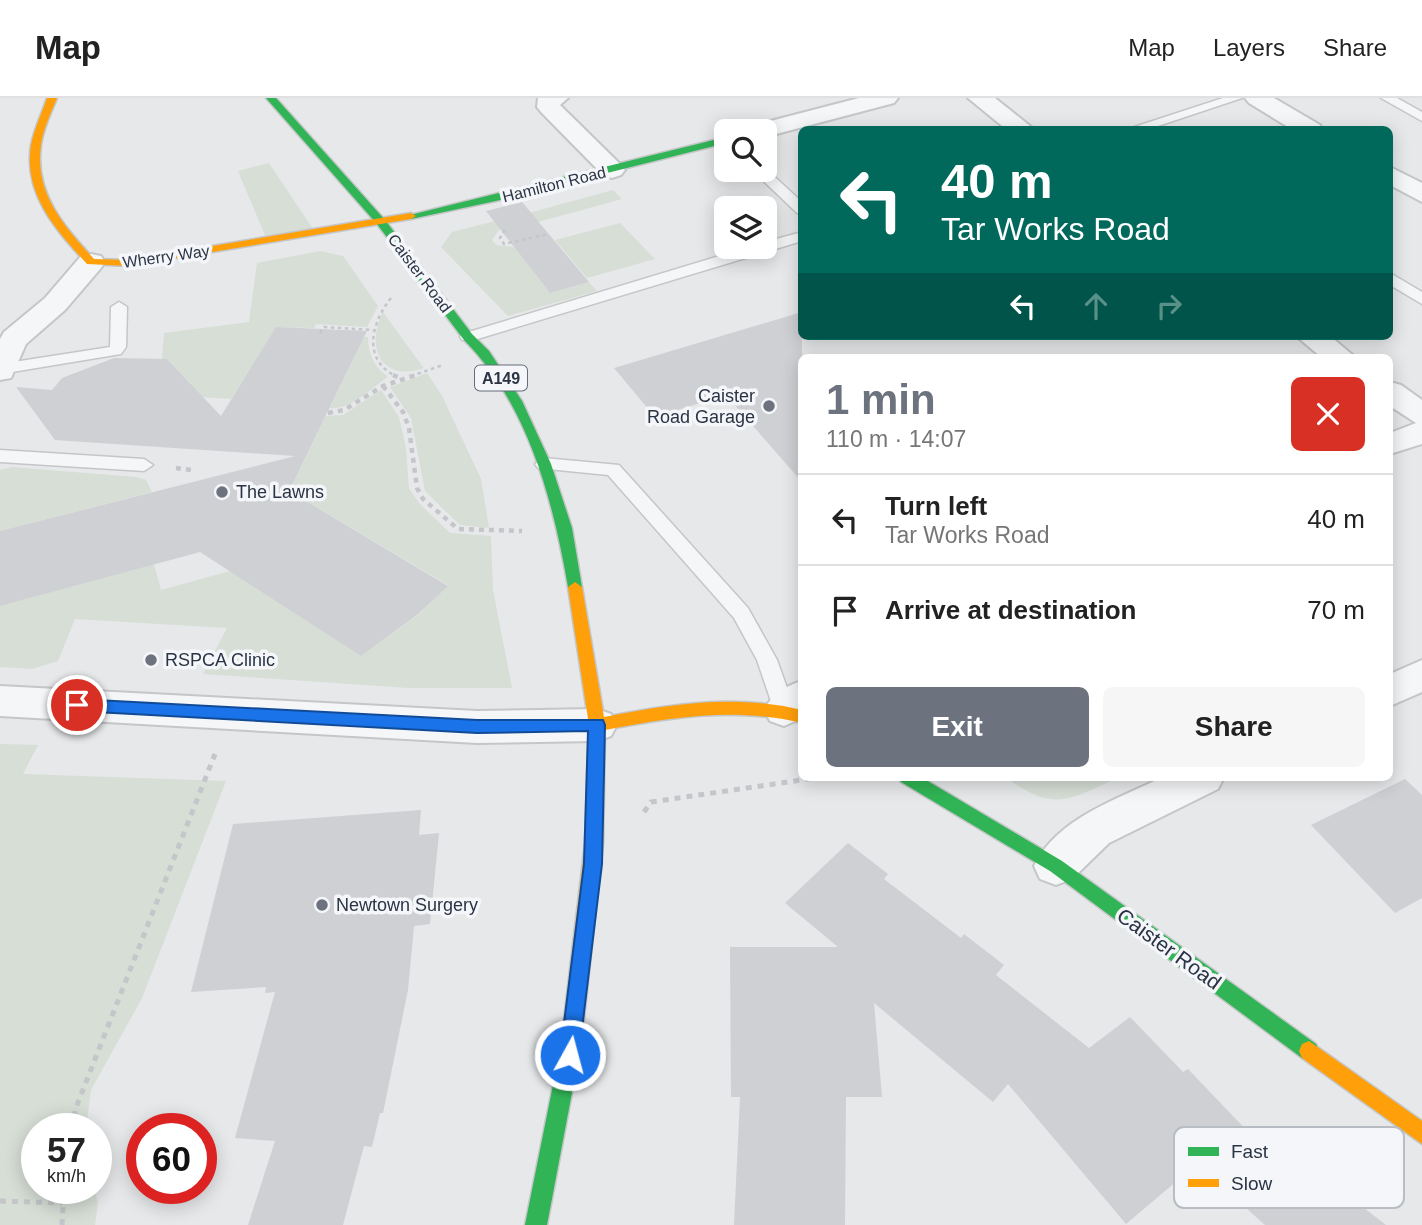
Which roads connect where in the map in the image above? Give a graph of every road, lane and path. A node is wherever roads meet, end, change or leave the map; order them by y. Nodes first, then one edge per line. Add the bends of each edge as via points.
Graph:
1 (52, 98) edge
2 (271, 98) edge
3 (556, 98) edge
4 (886, 98) edge
5 (980, 98) edge
6 (1236, 98) edge
7 (1257, 98) edge
8 (1387, 98) edge
9 (1422, 117) edge
10 (1018, 126) edge
11 (1161, 126) edge
12 (1304, 126) edge
13 (777, 127) edge
14 (714, 143) edge
15 (612, 170) junction
16 (1393, 177) edge
17 (772, 182) edge
18 (1422, 194) edge
19 (798, 207) edge
20 (382, 222) junction
21 (798, 237) edge
22 (777, 243) edge
23 (725, 259) edge
24 (91, 262) junction
25 (417, 270) junction
26 (1393, 280) edge
27 (1422, 299) edge
28 (119, 307) dead end
29 (373, 330) junction
30 (320, 333) dead end
31 (468, 337) junction
32 (1317, 340) edge
33 (485, 354) junction
34 (1336, 354) edge
35 (0, 370) edge
36 (401, 378) junction
37 (383, 386) junction
38 (1393, 394) edge
39 (328, 412) dead end
40 (1422, 415) edge
41 (1422, 432) edge
42 (1393, 443) edge
43 (0, 456) edge
44 (544, 464) junction
45 (144, 465) dead end
46 (565, 528) junction
47 (0, 701) edge
48 (796, 707) edge
49 (232, 712) junction
50 (597, 725) junction
51 (798, 781) edge
52 (914, 781) edge
53 (1195, 781) edge
54 (639, 819) dead end
55 (1056, 866) junction
56 (75, 1113) edge
57 (1422, 1134) edge
58 (0, 1201) edge
59 (21, 1202) edge
60 (62, 1204) edge
61 (62, 1225) edge
62 (536, 1225) edge

1 - 24 street via 36,144 37,183 53,221
2 - 20 street, Caister Road / A149
3 - 15 street via 548,101 549,107
4 - 13 street
5 - 10 street
6 - 11 lane
7 - 12 street
8 - 9 lane
14 - 15 street, Hamilton Road
15 - 20 street, Hamilton Road
16 - 18 street
17 - 19 lane
20 - 24 street, Wherry Way via 128,263
20 - 25 street, Caister Road / A149
21 - 22 lane
23 - 31 lane
24 - 35 street via 54,304 15,337 6,348
25 - 29 path via 382,308
25 - 31 street, Caister Road / A149
26 - 27 lane
28 - 35 lane via 115,351
29 - 30 path via 324,327
29 - 36 path via 374,355 389,375
31 - 33 street, Caister Road / A149
32 - 34 street
33 - 36 path
33 - 44 street, Caister Road / A149 via 516,401
36 - 37 path
37 - 39 path via 350,407
37 - 46 path via 409,428 422,499 445,520 458,529 495,532
38 - 40 street
41 - 42 street
43 - 45 lane
44 - 46 street, Caister Road / A149
44 - 48 lane via 613,470 741,613
46 - 50 street, Caister Road / A149
47 - 49 street
48 - 50 street via 683,709
49 - 50 street via 477,727
49 - 56 path
50 - 62 street, A149 via 593,864 572,1041
51 - 54 path via 651,802
52 - 55 street, Caister Road
53 - 55 street via 1094,830
55 - 57 street, Caister Road
58 - 59 path
60 - 61 path

